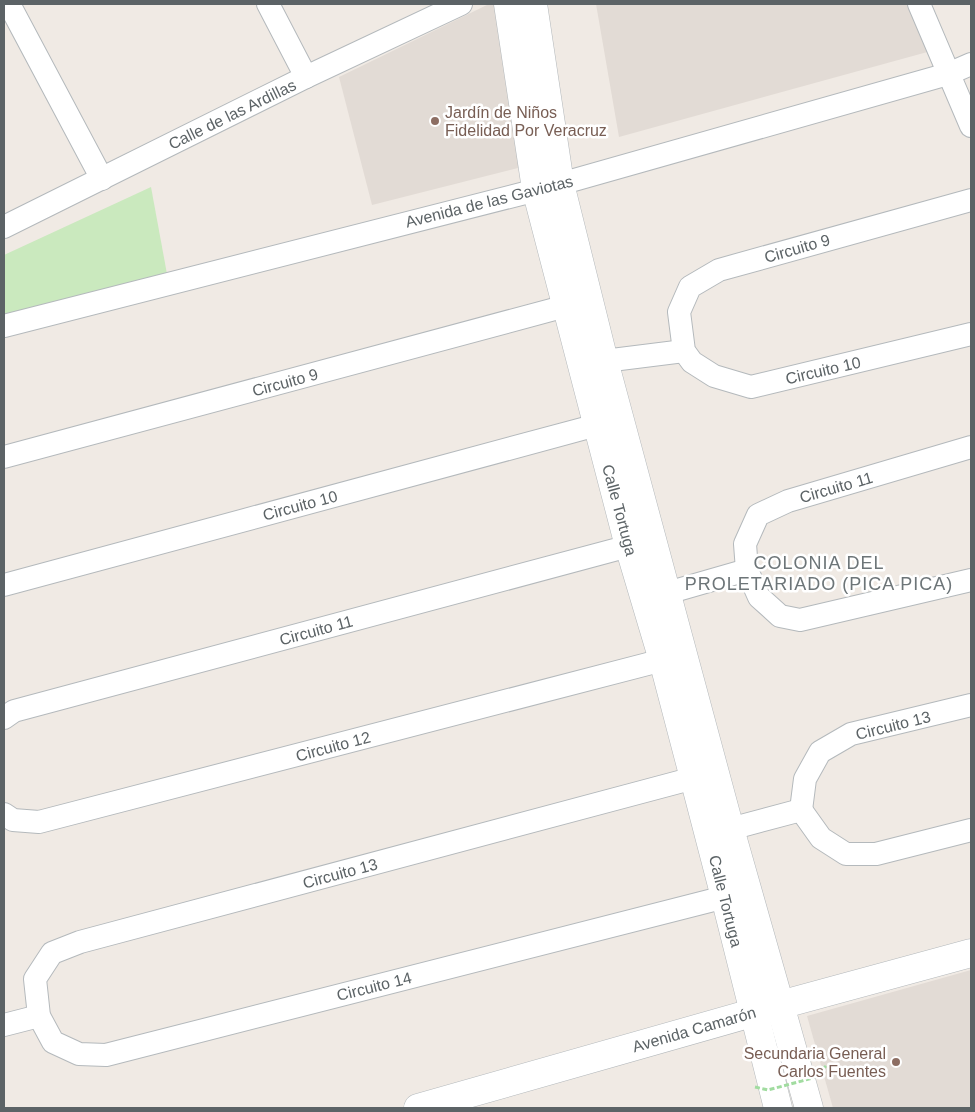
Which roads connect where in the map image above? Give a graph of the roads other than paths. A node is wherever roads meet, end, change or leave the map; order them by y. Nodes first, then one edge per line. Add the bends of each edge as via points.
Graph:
1 (268, 4) edge
2 (461, 4) edge
3 (508, 4) edge
4 (533, 4) edge
5 (919, 4) edge
6 (11, 7) edge
7 (971, 64) edge
8 (948, 74) junction
9 (306, 77) junction
10 (971, 126) edge
11 (102, 179) junction
12 (548, 187) junction
13 (971, 200) edge
14 (4, 227) edge
15 (566, 306) junction
16 (4, 326) edge
17 (971, 334) edge
18 (684, 351) junction
19 (594, 364) junction
20 (597, 425) junction
21 (971, 447) edge
22 (4, 457) edge
23 (629, 546) junction
24 (747, 570) junction
25 (971, 580) edge
26 (4, 585) edge
27 (667, 593) junction
28 (662, 660) junction
29 (971, 705) edge
30 (4, 718) edge
31 (694, 778) junction
32 (801, 810) junction
33 (4, 814) edge
34 (971, 830) edge
35 (719, 832) junction
36 (725, 897) junction
37 (971, 953) edge
38 (780, 1005) junction
39 (754, 1013) junction
40 (39, 1016) junction
41 (4, 1025) edge
42 (418, 1108) edge
43 (778, 1108) edge
44 (809, 1108) edge

1 - 9 street
2 - 9 street, Calle de las Ardillas
3 - 12 street, Calle Tortuga
4 - 12 street, Calle Tortuga
5 - 8 street
6 - 11 street
7 - 8 street, Avenida de las Gaviotas
8 - 10 street
8 - 12 street, Avenida de las Gaviotas
9 - 11 street, Calle de las Ardillas
11 - 14 street, Calle de las Ardillas
12 - 15 street, Calle Tortuga
12 - 16 street, Avenida de las Gaviotas
12 - 19 street, Calle Tortuga
13 - 18 street, Circuito 9 via 720,270 690,287 679,312
15 - 19 street, Calle Tortuga
15 - 22 street, Circuito 9
17 - 18 street, Circuito 10 via 750,387 714,376 692,362
18 - 19 street
19 - 20 street, Calle Tortuga
19 - 27 street, Calle Tortuga
20 - 23 street, Calle Tortuga
20 - 26 street, Circuito 10
21 - 24 street, Circuito 11 via 788,501 758,515 745,544
23 - 28 street, Calle Tortuga
23 - 30 street, Circuito 11 via 14,711
24 - 25 street via 759,597 780,616 800,620
24 - 27 street
27 - 35 street, Calle Tortuga
28 - 31 street, Calle Tortuga
28 - 33 street, Circuito 12 via 39,822 12,820
29 - 32 street, Circuito 13 via 851,734 820,752 805,779
31 - 35 street, Calle Tortuga
31 - 40 street, Circuito 13 via 80,942 52,953 35,979
32 - 34 street via 821,838 846,854 876,854
32 - 35 street
35 - 36 street, Calle Tortuga
35 - 38 street, Calle Tortuga
36 - 39 street, Calle Tortuga
36 - 40 street, Circuito 14 via 106,1055 79,1054 53,1042
37 - 38 street, Avenida Camarón
38 - 39 street, Avenida Camarón
38 - 44 street, Calle Tortuga
39 - 42 street, Avenida Camarón
39 - 43 street, Calle Tortuga
40 - 41 street

